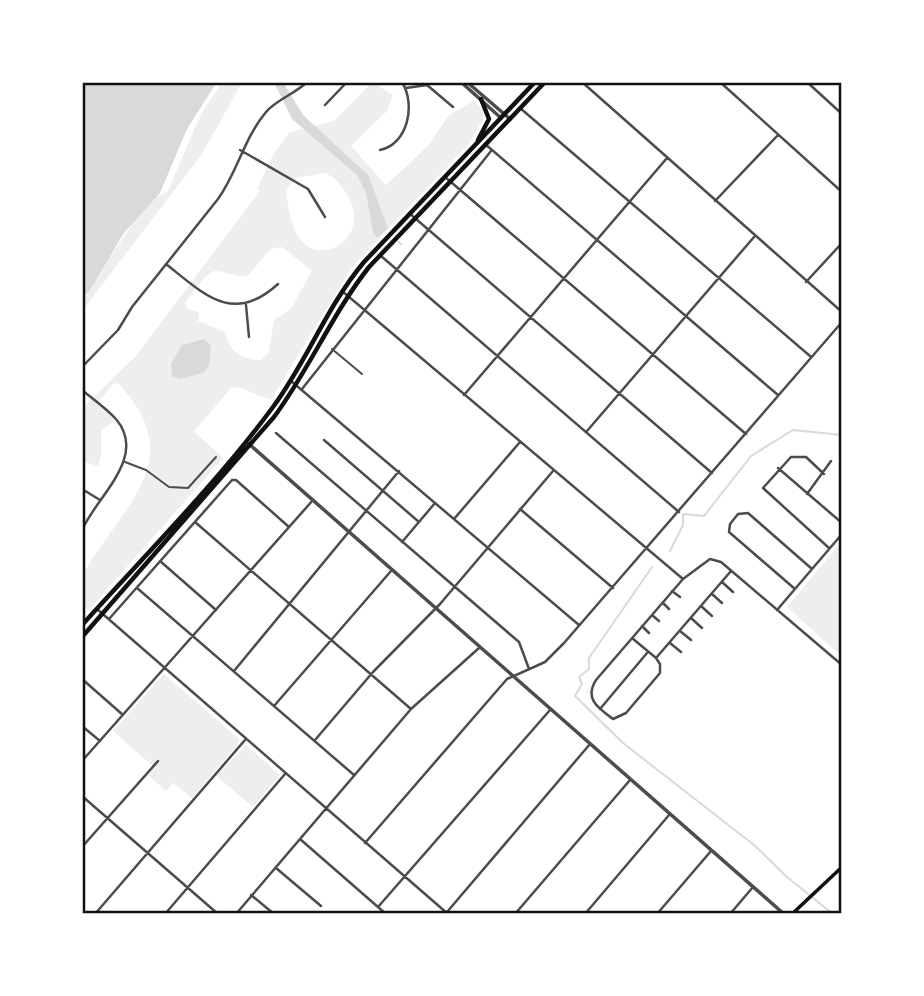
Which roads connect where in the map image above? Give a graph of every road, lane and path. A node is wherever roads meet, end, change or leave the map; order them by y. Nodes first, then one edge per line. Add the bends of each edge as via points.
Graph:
1 (307, 82) edge
2 (347, 82) edge
3 (402, 82) edge
4 (460, 82) edge
5 (467, 82) edge
6 (535, 82) edge
7 (545, 82) edge
8 (582, 82) edge
9 (720, 82) edge
10 (807, 82) edge
11 (406, 88) junction
12 (481, 99) junction
13 (325, 105) dead end
14 (453, 107) dead end
15 (520, 108) junction
16 (842, 114) edge
17 (503, 116) junction
18 (508, 121) junction
19 (778, 135) junction
20 (476, 144) junction
21 (485, 144) junction
22 (240, 150) junction
23 (380, 150) dead end
24 (492, 150) junction
25 (667, 158) junction
26 (444, 177) junction
27 (450, 181) junction
28 (460, 190) junction
29 (842, 192) edge
30 (630, 202) junction
31 (715, 202) junction
32 (409, 213) junction
33 (325, 216) dead end
34 (415, 218) junction
35 (428, 229) junction
36 (754, 237) junction
37 (597, 240) junction
38 (842, 243) edge
39 (374, 249) junction
40 (380, 254) junction
41 (166, 264) junction
42 (396, 269) junction
43 (719, 278) junction
44 (564, 279) junction
45 (806, 282) junction
46 (278, 284) dead end
47 (342, 291) junction
48 (348, 295) junction
49 (246, 304) junction
50 (364, 309) junction
51 (842, 312) edge
52 (686, 316) junction
53 (531, 317) junction
54 (842, 322) edge
55 (249, 337) dead end
56 (332, 349) junction
57 (653, 355) junction
58 (498, 356) junction
59 (811, 357) junction
60 (82, 368) edge
61 (362, 373) dead end
62 (290, 381) junction
63 (297, 385) junction
64 (302, 389) junction
65 (82, 390) edge
66 (464, 394) junction
67 (620, 394) junction
68 (779, 395) junction
69 (586, 432) junction
70 (276, 433) dead end
71 (746, 434) junction
72 (246, 440) junction
73 (324, 440) dead end
74 (520, 442) junction
75 (251, 445) junction
76 (216, 457) dead end
77 (831, 461) dead end
78 (124, 462) junction
79 (778, 468) junction
80 (399, 471) junction
81 (553, 471) junction
82 (712, 473) junction
83 (824, 474) junction
84 (82, 489) edge
85 (382, 490) junction
86 (807, 494) junction
87 (195, 498) junction
88 (100, 500) junction
89 (313, 500) junction
90 (200, 503) junction
91 (435, 503) junction
92 (520, 509) junction
93 (366, 510) junction
94 (679, 512) junction
95 (454, 519) junction
96 (195, 522) junction
97 (419, 522) junction
98 (842, 523) edge
99 (289, 527) junction
100 (82, 530) edge
101 (347, 531) junction
102 (842, 534) edge
103 (402, 542) junction
104 (488, 547) junction
105 (829, 548) junction
106 (646, 550) junction
107 (160, 561) junction
108 (812, 569) junction
109 (392, 570) junction
110 (250, 571) junction
111 (732, 571) junction
112 (683, 579) junction
113 (722, 582) junction
114 (137, 587) junction
115 (454, 587) junction
116 (613, 588) junction
117 (795, 589) junction
118 (673, 591) junction
119 (733, 592) dead end
120 (712, 594) junction
121 (680, 597) dead end
122 (663, 603) junction
123 (722, 603) dead end
124 (290, 606) junction
125 (701, 606) junction
126 (434, 608) junction
127 (97, 609) junction
128 (670, 609) dead end
129 (216, 610) junction
130 (777, 610) junction
131 (103, 614) junction
132 (652, 614) junction
133 (712, 616) dead end
134 (691, 618) junction
135 (108, 619) junction
136 (659, 621) dead end
137 (82, 625) edge
138 (579, 625) junction
139 (642, 626) junction
140 (702, 628) dead end
141 (680, 631) junction
142 (649, 633) dead end
143 (82, 637) edge
144 (192, 637) junction
145 (632, 638) junction
146 (330, 640) junction
147 (691, 640) dead end
148 (670, 643) junction
149 (480, 648) junction
150 (681, 652) dead end
151 (647, 653) junction
152 (656, 658) junction
153 (842, 665) edge
154 (163, 669) junction
155 (529, 669) junction
156 (234, 671) junction
157 (371, 675) junction
158 (512, 677) junction
159 (82, 679) edge
160 (274, 706) junction
161 (411, 709) junction
162 (600, 709) junction
163 (550, 710) junction
164 (123, 715) junction
165 (82, 726) edge
166 (245, 740) junction
167 (315, 740) junction
168 (100, 741) junction
169 (590, 744) junction
170 (82, 761) edge
171 (158, 761) dead end
172 (285, 774) junction
173 (354, 775) junction
174 (630, 780) junction
175 (82, 796) edge
176 (326, 809) junction
177 (669, 815) junction
178 (108, 818) junction
179 (300, 839) junction
180 (365, 843) junction
181 (82, 847) edge
182 (711, 851) junction
183 (148, 852) junction
184 (842, 867) edge
185 (275, 868) junction
186 (405, 877) junction
187 (188, 887) junction
188 (753, 887) junction
189 (251, 895) junction
190 (321, 906) dead end
191 (379, 907) junction
192 (446, 913) edge
193 (95, 914) edge
194 (165, 914) edge
195 (218, 914) edge
196 (236, 914) edge
197 (274, 914) edge
198 (386, 914) edge
199 (515, 914) edge
200 (584, 914) edge
201 (657, 914) edge
202 (730, 914) edge
203 (784, 914) edge
204 (792, 914) edge

1 - 22 street via 267,111
2 - 13 street
3 - 11 street
4 - 12 street
5 - 17 street
6 - 17 main road
7 - 15 main road
8 - 25 street
9 - 19 street
10 - 16 street
11 - 14 street via 427,85
11 - 23 street via 410,105 404,129 394,144
12 - 17 street
12 - 20 main road via 489,119
15 - 18 main road
15 - 30 street
17 - 18 street
17 - 20 main road
18 - 21 main road
19 - 29 street
19 - 31 street
20 - 26 main road
21 - 24 street
21 - 27 main road
22 - 33 street via 308,189
22 - 41 street via 223,192
24 - 28 street
24 - 37 street
25 - 30 street
25 - 31 street
26 - 27 street
26 - 32 main road
27 - 28 street
27 - 34 main road
28 - 35 street
28 - 44 street
30 - 37 street
30 - 43 street
31 - 36 street
32 - 34 street
32 - 39 main road
34 - 35 street
34 - 40 main road
35 - 42 street
35 - 53 street
36 - 43 street
36 - 45 street
37 - 44 street
37 - 52 street
38 - 45 street
39 - 40 street
39 - 47 main road
40 - 42 street
40 - 48 main road
41 - 49 street via 214,298
41 - 60 street via 118,330
42 - 50 street
42 - 58 street
43 - 52 street
43 - 59 street
44 - 53 street
44 - 57 street
45 - 51 street
46 - 49 street via 261,299
47 - 48 street
47 - 62 main road
48 - 50 street
48 - 63 main road
49 - 55 street
50 - 56 street
50 - 66 street
52 - 57 street
52 - 68 street
53 - 58 street
53 - 67 street
54 - 59 street
56 - 61 lane
56 - 64 street
57 - 67 street
57 - 71 street
58 - 66 street
58 - 69 street
59 - 68 street
62 - 63 street
62 - 72 main road
63 - 64 street
63 - 75 main road
64 - 80 street
65 - 78 street via 120,425 126,446
66 - 74 street
67 - 69 street
67 - 82 street
68 - 71 street
69 - 94 street
70 - 93 street
71 - 82 street
72 - 75 street
72 - 87 main road
73 - 85 street
74 - 81 street
74 - 95 street
75 - 89 street
75 - 90 main road
76 - 78 lane via 189,488 169,487 146,470
77 - 83 street
78 - 88 street
79 - 83 street via 788,457 803,456
79 - 86 street
79 - 105 street via 764,490
80 - 85 street
80 - 91 street
81 - 92 street
81 - 106 street
82 - 94 street
83 - 86 street
84 - 88 street
85 - 93 street
85 - 97 street
86 - 98 street
87 - 90 main road
87 - 127 main road
88 - 100 street
89 - 99 street
89 - 101 street
90 - 131 main road
91 - 95 street
91 - 97 street
92 - 104 street
92 - 116 street
93 - 101 street
93 - 103 street
94 - 106 street
95 - 104 street
96 - 99 street via 230,481 236,480
96 - 107 street
96 - 110 street
97 - 103 street
99 - 110 street
101 - 109 street
101 - 124 street
102 - 105 street
103 - 115 street
104 - 115 street
104 - 138 street
105 - 108 street
106 - 112 street
106 - 116 street
107 - 114 street
107 - 129 street
108 - 117 street
108 - 117 street via 748,513 738,514 729,532
109 - 126 street
109 - 146 street
110 - 124 street
110 - 129 street
111 - 112 street via 710,559
111 - 113 street
111 - 130 street
112 - 118 street
113 - 119 street
113 - 120 street
114 - 135 street
114 - 144 street
115 - 126 street
115 - 155 street via 519,642
116 - 138 street
117 - 130 street
118 - 121 street
118 - 122 street
120 - 123 street
120 - 125 street
122 - 128 street
122 - 132 street
124 - 146 street
124 - 156 street
125 - 133 street
125 - 134 street
126 - 149 street
126 - 157 street
127 - 131 street
127 - 137 main road
129 - 144 street
130 - 153 street
131 - 135 street
131 - 143 main road
132 - 136 street
132 - 139 street
134 - 140 street
134 - 141 street
135 - 154 street
138 - 155 street via 550,659
139 - 142 street
139 - 145 street
141 - 147 street
141 - 148 street
144 - 154 street
144 - 156 street
145 - 151 street
145 - 162 street via 593,685 592,699
146 - 157 street
146 - 160 street
148 - 150 street
148 - 152 street
149 - 158 street
149 - 161 street
151 - 152 street
151 - 162 street
152 - 162 street via 660,673 622,717 613,719
154 - 164 street
154 - 166 street
155 - 158 street
156 - 160 street
157 - 161 street
157 - 167 street
158 - 163 street
158 - 180 street
159 - 164 street
160 - 167 street
161 - 173 street
163 - 169 street
163 - 186 street
164 - 168 street
165 - 168 street
166 - 172 street
166 - 183 street
167 - 173 street
168 - 170 street
169 - 174 street
169 - 192 street
171 - 178 street
172 - 176 street
172 - 187 street
173 - 176 street
174 - 177 street
174 - 199 street
175 - 178 street
176 - 179 street
176 - 180 street
177 - 182 street
177 - 200 street
178 - 181 street
178 - 183 street
179 - 185 street
179 - 191 street
180 - 186 street
182 - 188 street
182 - 201 street
183 - 187 street
183 - 193 street
184 - 204 main road
185 - 189 street
185 - 190 street
186 - 191 street
186 - 192 street
187 - 194 street
187 - 195 street
188 - 202 street
188 - 203 street
189 - 196 street
189 - 197 street
191 - 198 street

